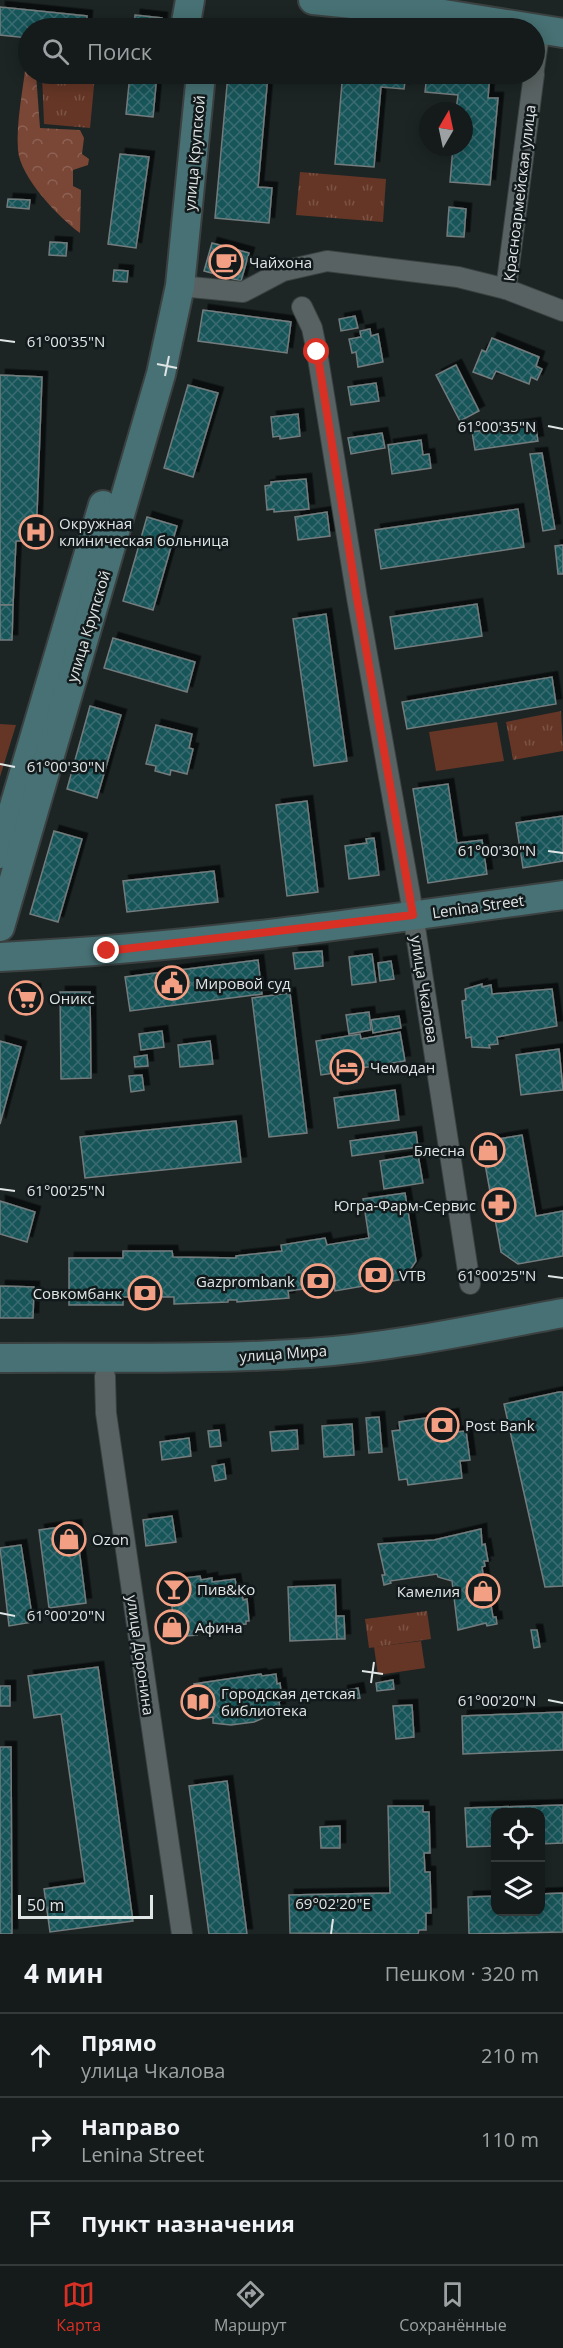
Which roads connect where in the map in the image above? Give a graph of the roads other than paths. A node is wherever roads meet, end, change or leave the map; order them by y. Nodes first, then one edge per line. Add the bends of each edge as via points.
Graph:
1 (190, 0) edge
2 (204, 0) edge
3 (313, 0) edge
4 (432, 6) edge
5 (187, 18) edge
6 (205, 18) edge
7 (489, 18) edge
8 (551, 31) edge
9 (545, 45) edge
10 (181, 84) edge
11 (200, 84) edge
12 (532, 84) edge
13 (171, 285) junction
14 (506, 289) junction
15 (302, 307) dead end
16 (563, 311) edge
17 (163, 329) junction
18 (0, 854) edge
19 (563, 895) edge
20 (413, 915) junction
21 (0, 927) edge
22 (0, 957) edge
23 (470, 1284) dead end
24 (563, 1313) edge
25 (563, 1332) edge
26 (471, 1339) junction
27 (0, 1358) edge
28 (105, 1367) junction
29 (0, 1377) edge
30 (182, 1934) edge

1 - 5 main road
2 - 6 main road
3 - 4 main road
4 - 7 main road
8 - 9 street, Красноармейская улица
10 - 13 main road, улица Крупской
11 - 13 main road, улица Крупской
12 - 14 street, Красноармейская улица
13 - 14 street via 243,292 283,271 327,261 458,277
13 - 17 main road, улица Крупской
14 - 16 street, Красноармейская улица
15 - 20 street, улица Чкалова via 317,352
17 - 18 main road, улица Крупской via 144,369
17 - 21 main road, улица Крупской via 161,374
19 - 20 main road, Lenina Street
20 - 22 main road, Lenina Street via 107,951
20 - 23 street, улица Чкалова
24 - 26 main road, улица Мира
25 - 26 main road, улица Мира
26 - 28 main road, улица Мира via 318,1370 256,1374
27 - 28 main road, улица Мира
28 - 29 main road, улица Мира
28 - 30 street, улица Доронина via 106,1413

